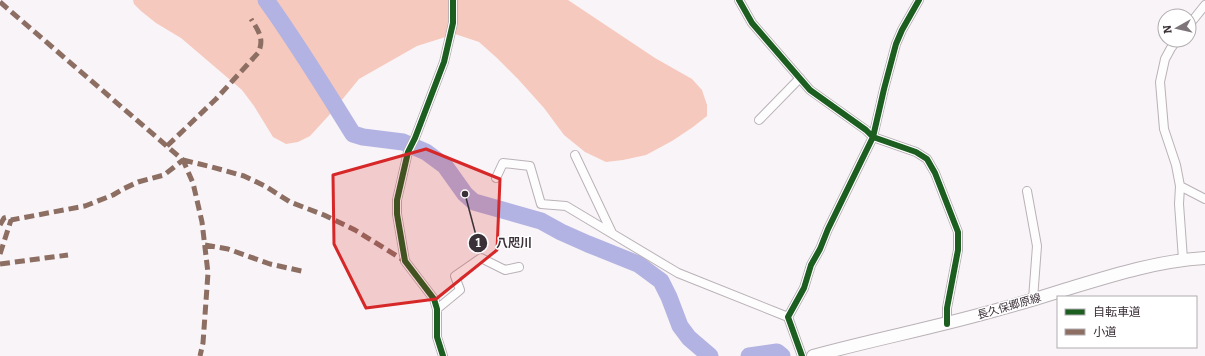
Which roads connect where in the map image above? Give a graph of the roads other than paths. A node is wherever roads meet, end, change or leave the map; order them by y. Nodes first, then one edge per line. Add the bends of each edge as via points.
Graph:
1 (453, 0) edge
2 (739, 0) edge
3 (920, 0) edge
4 (1205, 5) edge
5 (1197, 15) edge
6 (1171, 48) edge
7 (800, 78) junction
8 (759, 120) dead end
9 (873, 137) junction
10 (575, 155) dead end
11 (496, 178) dead end
12 (1180, 186) junction
13 (1028, 191) dead end
14 (1205, 199) edge
15 (613, 234) junction
16 (1205, 258) edge
17 (1183, 259) junction
18 (519, 267) dead end
19 (1033, 299) junction
20 (437, 309) junction
21 (788, 317) junction
22 (947, 324) junction
23 (443, 356) edge
24 (802, 356) edge
25 (813, 356) edge

1 - 20 street via 453,23 444,62 408,152 397,200 405,260 434,299
2 - 7 street via 752,23
3 - 9 street via 896,44
4 - 5 street
6 - 12 street via 1165,59 1160,82 1164,129
7 - 8 street
7 - 9 street via 810,90
9 - 21 street via 811,265 804,288
9 - 22 street via 916,152 927,159 936,173 958,232 958,250 947,308
10 - 15 street
11 - 15 street via 503,162 530,166 541,204 566,206
12 - 14 street
12 - 17 street
13 - 19 street via 1036,246
15 - 21 street via 678,273
16 - 17 main road, 長久保郷原線
17 - 19 main road, 長久保郷原線 via 1152,264
18 - 20 street via 505,270 481,258 455,276 460,290
19 - 22 main road, 長久保郷原線
20 - 23 street via 437,337
21 - 24 street
22 - 25 main road, 長久保郷原線

